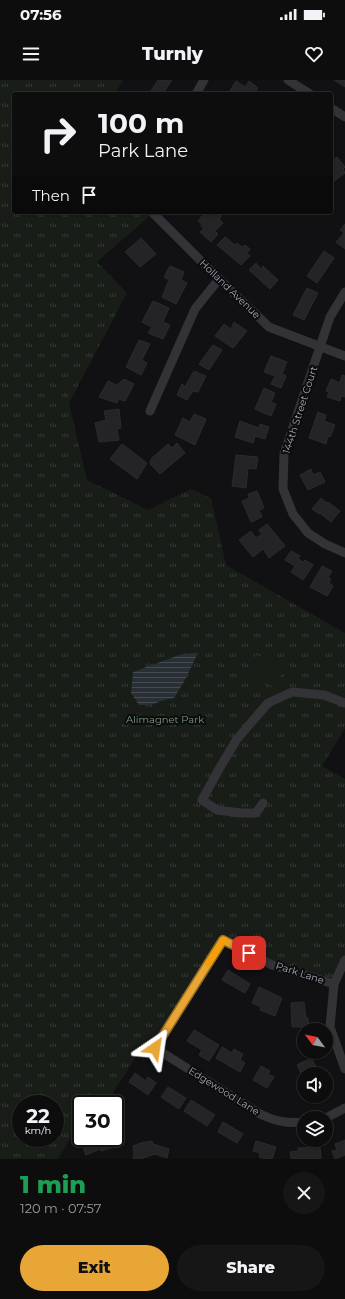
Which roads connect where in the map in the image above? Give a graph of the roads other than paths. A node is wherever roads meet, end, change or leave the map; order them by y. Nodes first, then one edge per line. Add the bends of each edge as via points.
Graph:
1 (204, 80) edge
2 (288, 80) edge
3 (299, 83) edge
4 (197, 92) edge
5 (308, 92) edge
6 (333, 109) edge
7 (345, 117) edge
8 (154, 214) edge
9 (219, 279) junction
10 (345, 292) edge
11 (320, 347) junction
12 (345, 356) edge
13 (150, 411) dead end
14 (345, 553) edge
15 (345, 703) edge
16 (263, 803) dead end
17 (223, 940) joint
18 (345, 960) edge
19 (334, 984) junction
20 (345, 1069) edge
21 (345, 1108) edge
22 (333, 1114) edge
23 (297, 1123) edge

1 - 4 street
2 - 3 street
3 - 5 street
6 - 7 street
8 - 9 street, Holland Avenue
9 - 11 street, Holland Avenue via 269,327
9 - 13 street via 195,309
10 - 11 street, 144th Street Court via 330,317
11 - 12 street, Holland Avenue
11 - 14 street, 144th Street Court via 284,454 283,489 293,514 308,533
15 - 16 street via 324,695 292,692 268,703 237,739 202,800 217,810 241,813 256,813
17 - 19 street, Park Lane via 272,964
17 - 23 street, Edgewood Lane via 155,1048 260,1114 276,1121
18 - 19 street
19 - 20 street via 330,1027
21 - 22 street

